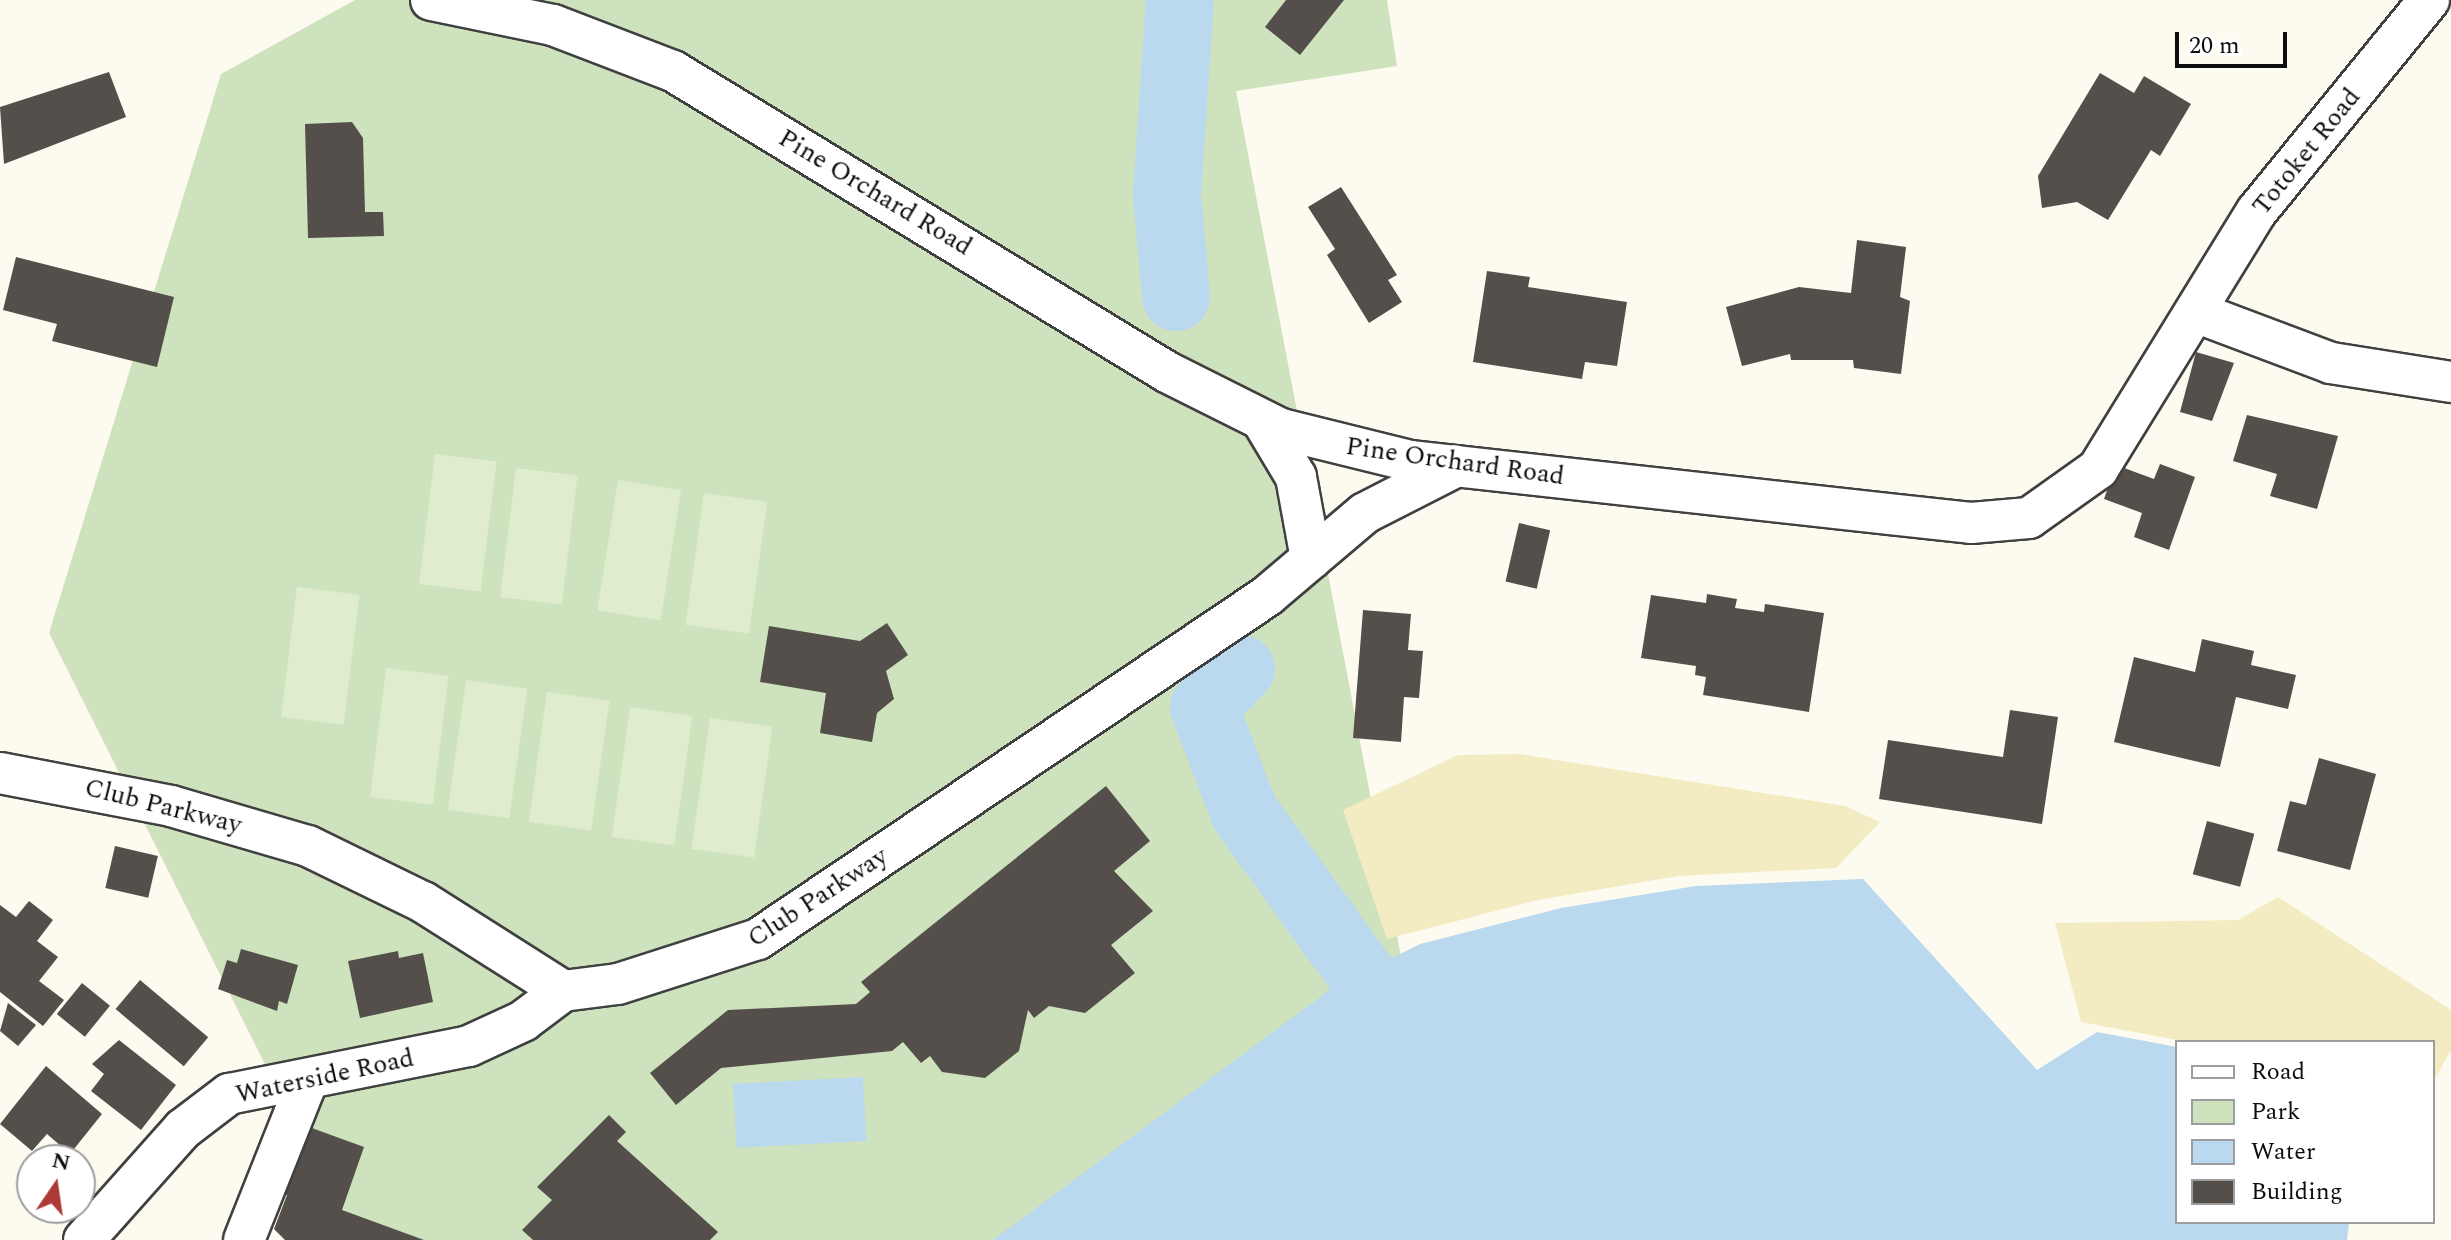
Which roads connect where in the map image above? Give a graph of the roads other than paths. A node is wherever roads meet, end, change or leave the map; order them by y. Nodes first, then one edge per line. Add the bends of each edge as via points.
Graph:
1 (431, 0) edge
2 (2429, 0) edge
3 (2198, 313) junction
4 (2451, 382) edge
5 (1263, 422) junction
6 (1457, 466) junction
7 (1311, 559) junction
8 (0, 773) edge
9 (563, 991) junction
10 (307, 1082) junction
11 (84, 1240) edge
12 (244, 1240) edge

1 - 5 street, Pine Orchard Road via 553,25 673,71 1167,372
2 - 3 street, Totoket Road via 2257,211
3 - 4 street via 2331,363
3 - 6 street, Pine Orchard Road via 2098,469 2029,518 1971,523
5 - 6 street, Pine Orchard Road via 1370,454
5 - 7 street via 1296,477
6 - 7 street, Club Parkway via 1365,513
7 - 9 street, Club Parkway via 758,939 675,971
8 - 9 street, Club Parkway via 171,806 308,846 423,902
9 - 10 street, Waterside Road via 532,1016 469,1046
10 - 11 street, Waterside Road via 257,1086 204,1110
10 - 12 street

